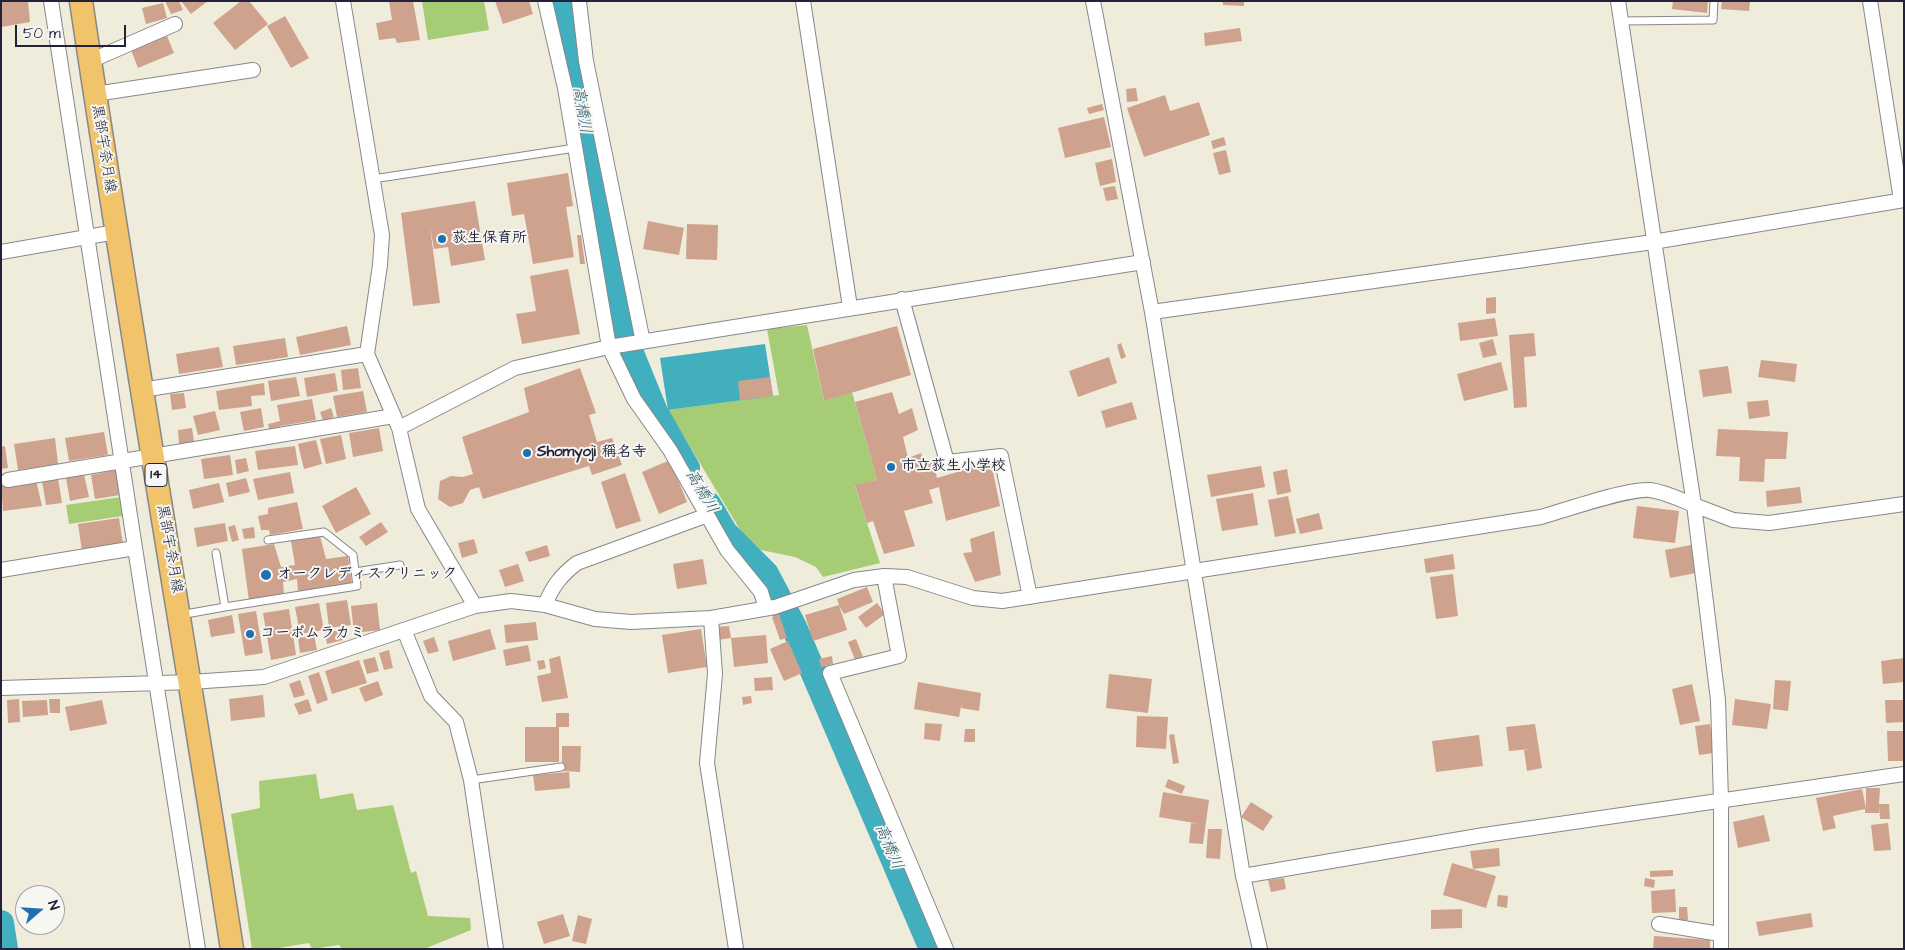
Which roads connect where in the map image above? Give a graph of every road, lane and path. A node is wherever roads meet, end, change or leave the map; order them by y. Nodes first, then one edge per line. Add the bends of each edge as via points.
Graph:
1 (51, 1) edge
2 (81, 1) edge
3 (343, 1) edge
4 (545, 1) edge
5 (579, 1) edge
6 (803, 1) edge
7 (1093, 1) edge
8 (1618, 1) edge
9 (1714, 1) edge
10 (1870, 1) edge
11 (1621, 22) junction
12 (175, 24) dead end
13 (90, 61) junction
14 (252, 70) dead end
15 (95, 94) junction
16 (576, 148) junction
17 (373, 179) junction
18 (1902, 200) edge
19 (116, 232) junction
20 (88, 237) junction
21 (1654, 242) junction
22 (1, 252) edge
23 (1143, 262) junction
24 (902, 299) junction
25 (850, 307) junction
26 (1152, 312) junction
27 (642, 342) junction
28 (609, 347) junction
29 (367, 354) junction
30 (142, 390) junction
31 (397, 422) junction
32 (153, 457) junction
33 (122, 462) junction
34 (8, 480) dead end
35 (1904, 504) edge
36 (1694, 505) junction
37 (705, 516) junction
38 (268, 540) dead end
39 (135, 548) junction
40 (216, 553) dead end
41 (400, 566) dead end
42 (1, 570) edge
43 (1194, 570) junction
44 (355, 572) junction
45 (884, 576) junction
46 (1030, 597) junction
47 (545, 605) junction
48 (475, 606) junction
49 (225, 607) junction
50 (766, 608) junction
51 (180, 615) junction
52 (711, 618) junction
53 (404, 630) junction
54 (191, 682) junction
55 (158, 683) junction
56 (1, 688) edge
57 (561, 767) dead end
58 (1904, 774) edge
59 (471, 780) junction
60 (1721, 801) junction
61 (1243, 876) junction
62 (1658, 924) dead end
63 (1720, 934) junction
64 (198, 949) edge
65 (232, 949) edge
66 (496, 949) edge
67 (736, 949) edge
68 (946, 949) edge
69 (1260, 949) edge
70 (1721, 949) edge

1 - 20 street
2 - 13 main road, 黒部宇奈月線 / 14
3 - 17 street
4 - 16 street via 566,88
5 - 27 street via 586,61
6 - 25 street
7 - 23 street
8 - 11 street
9 - 11 lane via 1713,20
10 - 18 street
11 - 21 street
12 - 13 street
13 - 15 main road, 黒部宇奈月線 / 14
14 - 15 street
15 - 19 main road, 黒部宇奈月線 / 14
16 - 17 lane
16 - 28 street
17 - 29 street via 382,235
18 - 21 street
19 - 20 street
19 - 30 main road, 黒部宇奈月線 / 14
20 - 22 street
20 - 33 street
21 - 26 street
21 - 36 street
23 - 24 street
23 - 26 street
24 - 25 street
24 - 46 street via 947,462 1001,456
25 - 27 street
26 - 43 street
27 - 28 street
28 - 31 street via 515,368
28 - 37 street via 634,399 670,450
29 - 30 street
29 - 31 street
30 - 32 main road, 黒部宇奈月線 / 14
31 - 32 street
31 - 48 street via 418,508
32 - 33 street
32 - 51 main road, 黒部宇奈月線 / 14
33 - 34 street
33 - 39 street
35 - 36 street via 1769,523 1732,520
36 - 43 street via 1648,490 1541,517
36 - 60 street via 1718,700
37 - 47 street via 577,563 563,573 550,591
37 - 50 street via 761,592
38 - 44 lane via 324,532 353,555
39 - 42 street
39 - 55 street
40 - 49 lane
41 - 44 lane
43 - 46 street
43 - 61 street
44 - 49 lane via 357,586
45 - 46 street via 907,577 974,598 1002,601
45 - 50 street via 854,580
45 - 68 street via 898,656 830,674
47 - 48 street via 512,601
47 - 52 street via 595,619 632,622
48 - 53 street
49 - 51 lane
50 - 52 street
51 - 54 main road, 黒部宇奈月線 / 14
52 - 67 street via 715,674 707,763
53 - 54 street via 264,677
53 - 59 street via 431,696 456,722
54 - 55 street
54 - 65 main road, 黒部宇奈月線 / 14
55 - 56 street
55 - 64 street
57 - 59 lane
58 - 60 street
59 - 66 street
60 - 61 street via 1351,856
60 - 63 street
61 - 69 street
62 - 63 street
63 - 70 street

